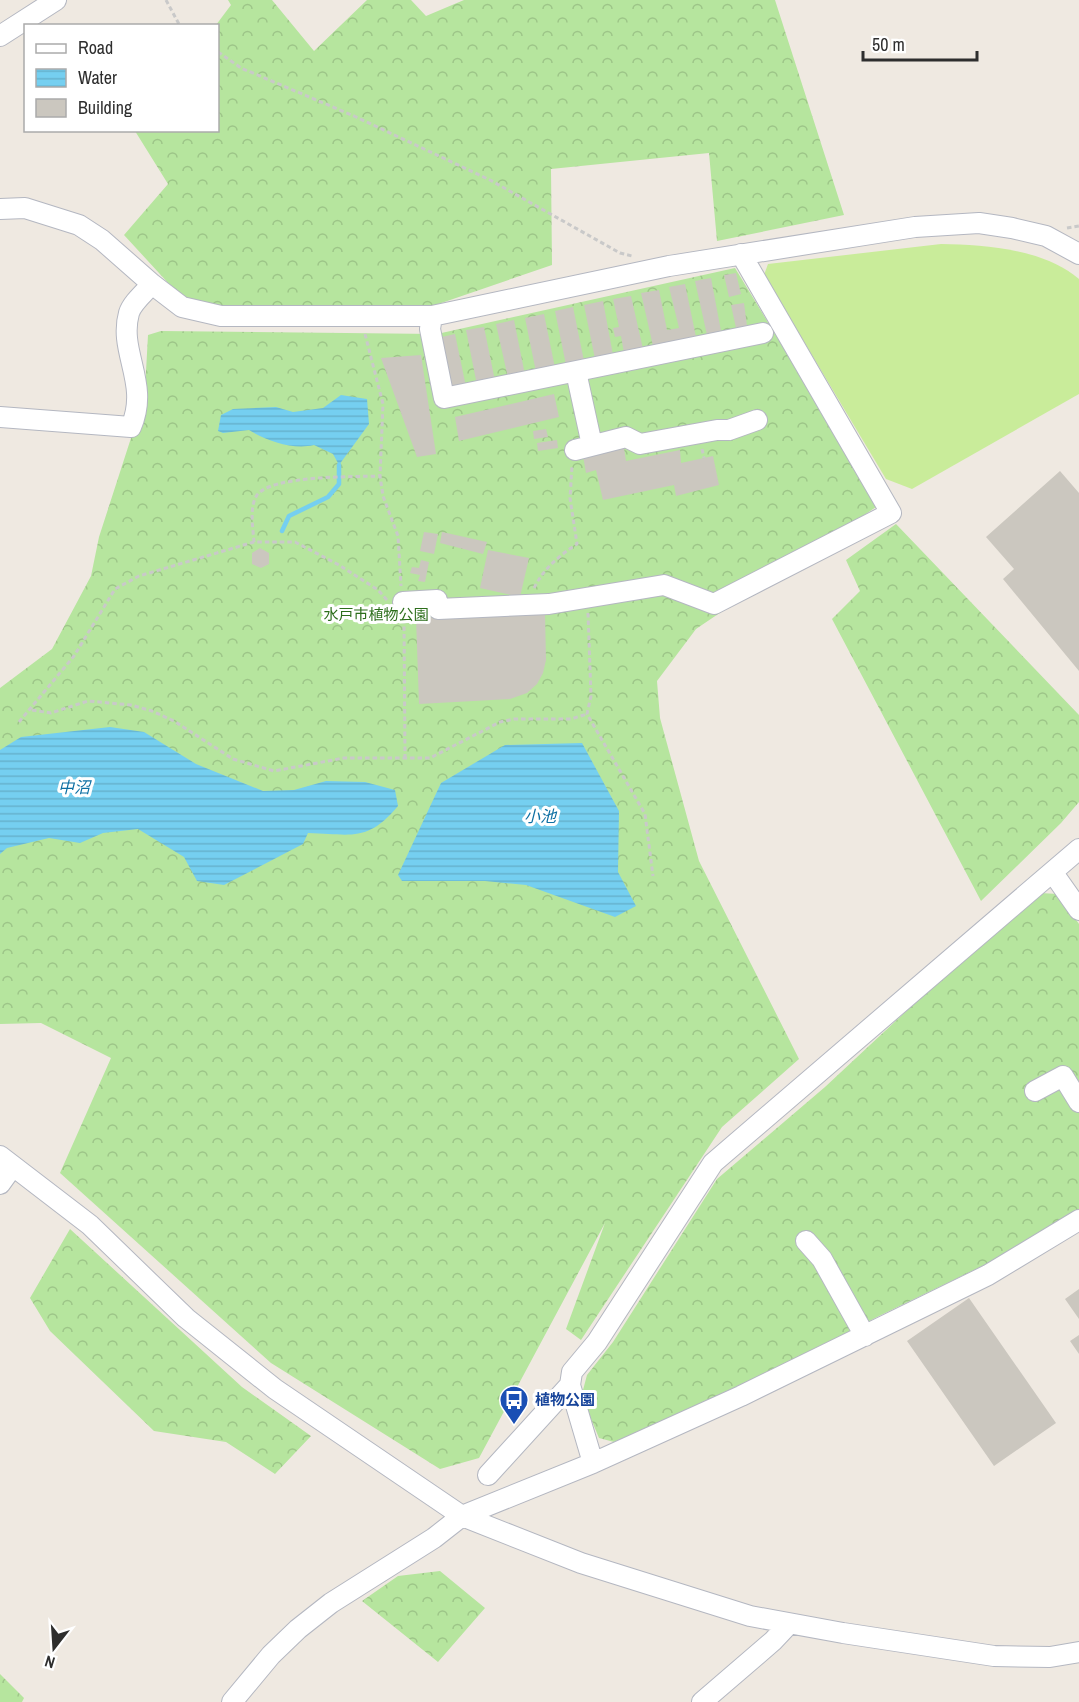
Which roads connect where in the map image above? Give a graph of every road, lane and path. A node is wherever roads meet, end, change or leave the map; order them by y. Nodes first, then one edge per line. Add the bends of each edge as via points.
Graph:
1 (56, 0) edge
2 (166, 0) edge
3 (179, 24) edge
4 (4, 26) edge
5 (219, 53) edge
6 (0, 209) edge
7 (741, 254) junction
8 (1079, 254) edge
9 (640, 259) dead end
10 (152, 284) junction
11 (432, 316) junction
12 (363, 317) junction
13 (764, 333) dead end
14 (576, 372) junction
15 (0, 417) edge
16 (757, 420) dead end
17 (583, 447) junction
18 (380, 476) junction
19 (254, 542) junction
20 (588, 600) junction
21 (529, 605) junction
22 (399, 609) junction
23 (404, 623) junction
24 (32, 710) junction
25 (587, 714) junction
26 (19, 722) dead end
27 (405, 758) junction
28 (1079, 849) edge
29 (1053, 873) junction
30 (653, 876) dead end
31 (1079, 910) edge
32 (1035, 1091) dead end
33 (1079, 1102) edge
34 (7, 1161) edge
35 (0, 1184) edge
36 (1079, 1220) edge
37 (806, 1240) dead end
38 (865, 1336) junction
39 (570, 1386) junction
40 (593, 1463) junction
41 (488, 1475) dead end
42 (462, 1516) junction
43 (789, 1624) junction
44 (1079, 1652) edge
45 (231, 1702) edge
46 (702, 1702) edge

1 - 4 street
2 - 3 path
5 - 9 path via 241,68 490,180 620,253
6 - 10 street via 25,208 79,225
7 - 8 street via 915,226 979,223 1046,236
7 - 11 street
7 - 20 street via 891,513 714,604 664,585
10 - 12 street via 182,307 221,316
10 - 15 street via 129,311 126,331 138,385 137,412 130,427
11 - 12 street
11 - 14 street via 430,329 444,398
12 - 18 path via 382,404
13 - 14 street
14 - 17 street
16 - 17 street via 729,430 640,444 626,437
17 - 21 path via 570,498 577,544 557,557 541,576
18 - 19 path via 283,482 265,488 256,496 254,505
18 - 22 path via 398,536
19 - 22 path via 295,542 378,590
19 - 24 path via 139,576 115,589 74,656
20 - 21 street
20 - 25 path via 591,696
21 - 22 street via 438,609 437,600
22 - 23 path
22 - 23 path
23 - 27 path
24 - 26 path
24 - 27 path via 51,713 88,701 130,705 174,721 233,759 274,771 344,758
25 - 27 path via 571,719 513,719 487,727 430,758
25 - 30 path via 645,814
28 - 29 street
29 - 31 street
29 - 39 street via 712,1163 597,1342 572,1372
32 - 33 street via 1063,1076
34 - 35 street
34 - 42 street via 90,1225 186,1318 275,1389
36 - 38 street via 988,1275
37 - 38 street via 822,1259
38 - 40 street
39 - 40 street
39 - 41 street
40 - 42 street
42 - 43 street via 571,1559 712,1606
42 - 45 street via 298,1629
43 - 44 street via 994,1656 1050,1657
43 - 46 street

